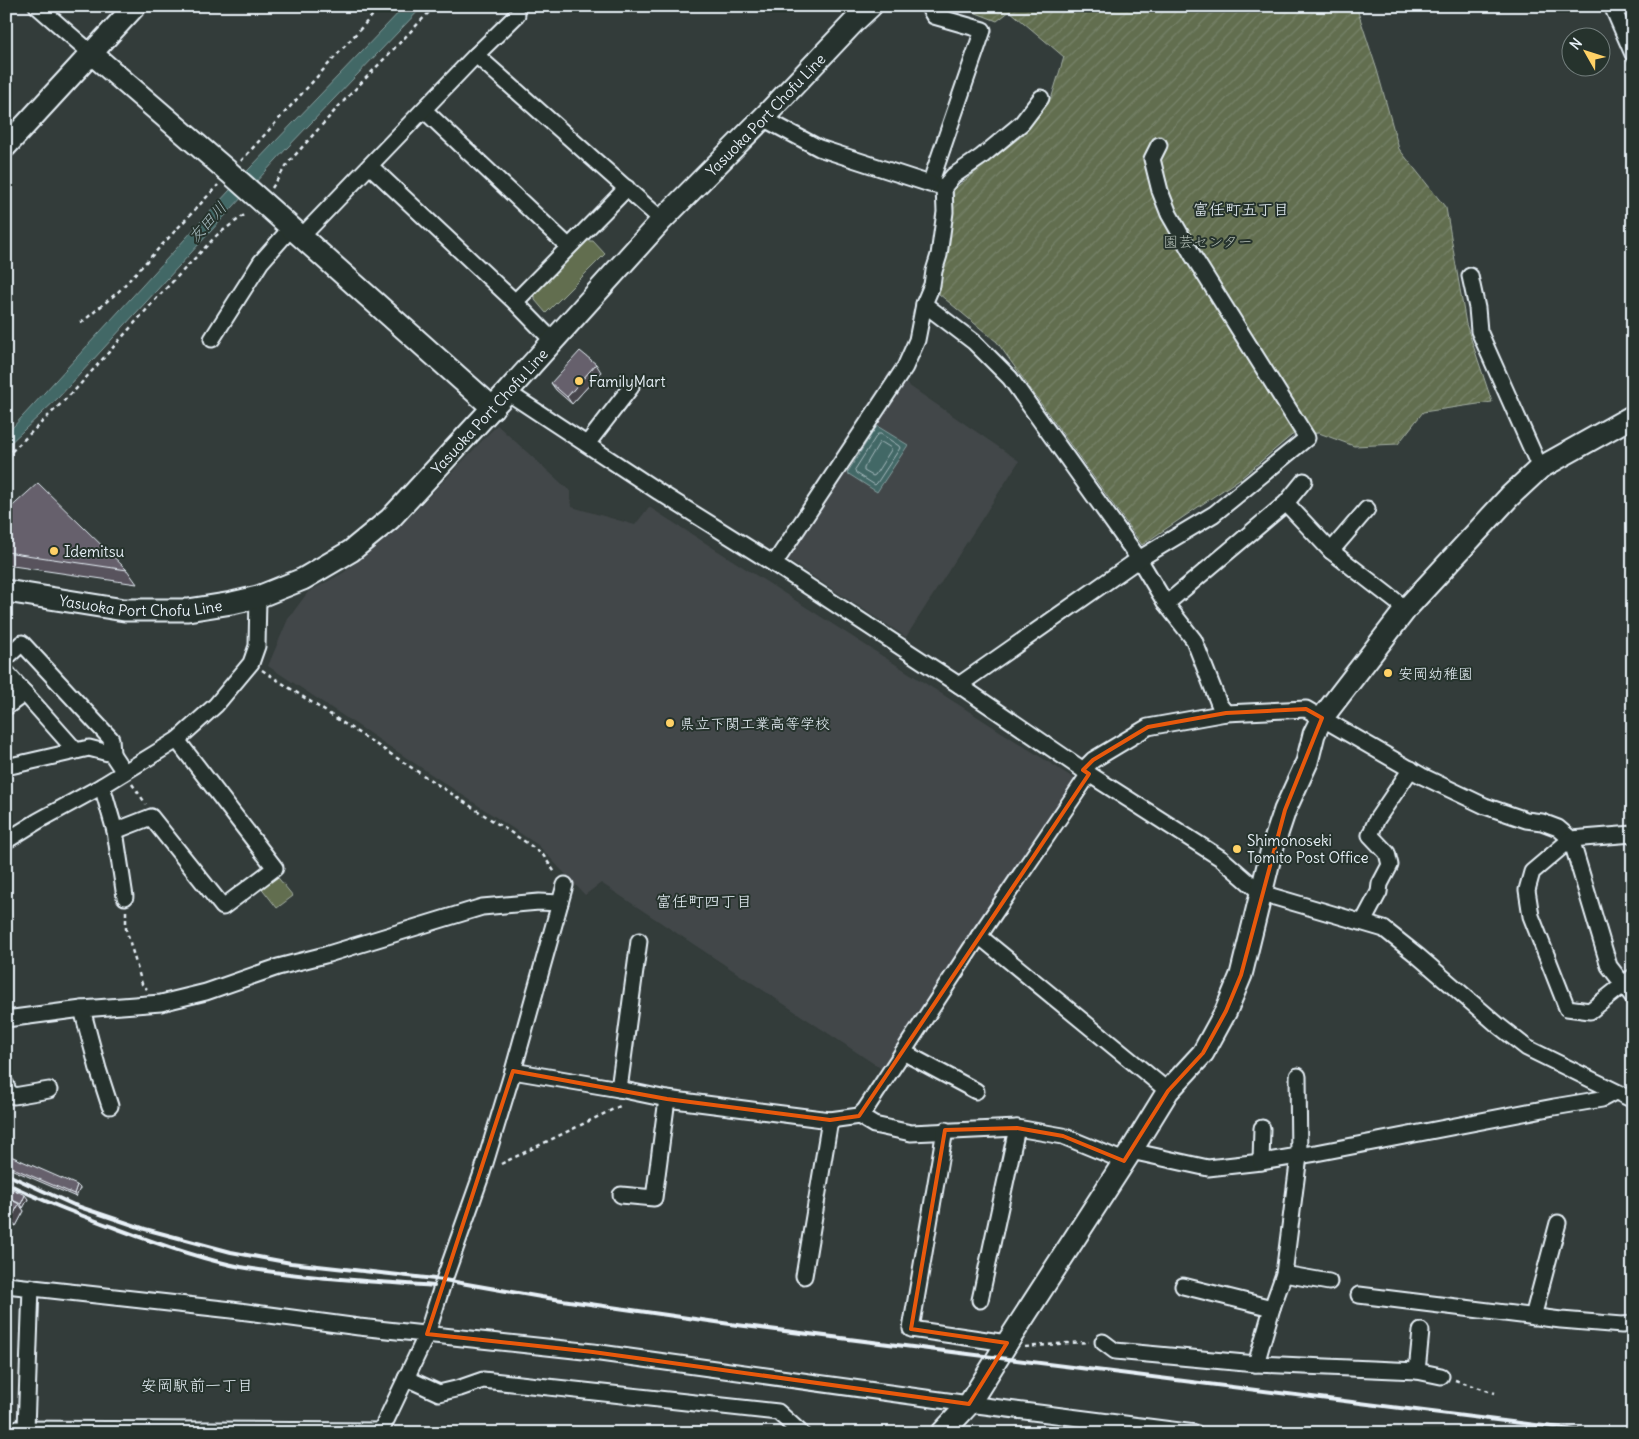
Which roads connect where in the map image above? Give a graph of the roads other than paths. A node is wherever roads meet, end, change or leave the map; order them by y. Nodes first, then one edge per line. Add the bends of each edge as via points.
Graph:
1 (38, 6) edge
2 (135, 6) edge
3 (871, 6) edge
4 (928, 6) edge
5 (1612, 6) edge
6 (517, 15) dead end
7 (91, 53) junction
8 (1633, 54) edge
9 (476, 55) junction
10 (1041, 98) dead end
11 (424, 110) junction
12 (765, 116) junction
13 (1158, 145) dead end
14 (6, 146) edge
15 (370, 166) junction
16 (937, 185) junction
17 (627, 188) junction
18 (662, 220) junction
19 (296, 232) junction
20 (568, 246) junction
21 (1470, 276) dead end
22 (515, 302) junction
23 (924, 304) junction
24 (212, 339) dead end
25 (553, 341) junction
26 (631, 387) dead end
27 (507, 392) junction
28 (492, 408) junction
29 (1633, 416) edge
30 (587, 444) junction
31 (1540, 468) junction
32 (1304, 482) dead end
33 (1286, 503) junction
34 (1367, 509) dead end
35 (1331, 551) junction
36 (1139, 559) junction
37 (774, 564) junction
38 (6, 591) edge
39 (258, 597) junction
40 (1166, 604) junction
41 (1406, 609) junction
42 (6, 658) edge
43 (6, 672) edge
44 (959, 685) junction
45 (25, 693) junction
46 (6, 707) edge
47 (1226, 713) junction
48 (1322, 718) junction
49 (177, 740) junction
50 (76, 751) junction
51 (112, 754) junction
52 (6, 767) edge
53 (1411, 769) junction
54 (124, 772) junction
55 (1086, 772) junction
56 (102, 786) junction
57 (115, 831) junction
58 (1571, 839) junction
59 (1631, 839) edge
60 (6, 841) edge
61 (565, 885) road end
62 (1261, 893) junction
63 (126, 897) road end
64 (560, 903) junction
65 (1363, 922) junction
66 (979, 936) junction
67 (639, 941) dead end
68 (1628, 981) edge
69 (1633, 997) edge
70 (82, 1009) junction
71 (6, 1020) edge
72 (904, 1052) junction
73 (513, 1071) junction
74 (1298, 1076) dead end
75 (6, 1085) edge
76 (619, 1089) junction
77 (50, 1090) dead end
78 (976, 1091) dead end
79 (1168, 1091) junction
80 (1615, 1092) junction
81 (667, 1099) junction
82 (1633, 1100) edge
83 (110, 1106) dead end
84 (859, 1116) junction
85 (830, 1120) junction
86 (1017, 1128) junction
87 (1262, 1128) dead end
88 (944, 1130) junction
89 (1128, 1156) junction
90 (1299, 1156) junction
91 (1261, 1162) junction
92 (622, 1195) dead end
93 (1558, 1222) dead end
94 (1284, 1274) junction
95 (804, 1276) dead end
96 (1329, 1282) dead end
97 (6, 1285) edge
98 (1183, 1286) dead end
99 (30, 1287) junction
100 (1368, 1293) dead end
101 (980, 1300) dead end
102 (1272, 1308) junction
103 (1532, 1316) junction
104 (1633, 1324) edge
105 (1421, 1331) dead end
106 (427, 1334) junction
107 (1103, 1342) road end
108 (1007, 1343) junction
109 (1256, 1364) junction
110 (1417, 1371) junction
111 (1441, 1376) road end
112 (406, 1378) junction
113 (969, 1404) junction
114 (6, 1429) edge
115 (26, 1429) junction
116 (380, 1432) edge
117 (801, 1433) edge
118 (942, 1433) edge
119 (1195, 1433) edge

1 - 7 street
2 - 7 street
3 - 12 street, Yasuoka Port Chofu Line
4 - 16 street via 934,16 983,30
5 - 8 street
6 - 9 street
7 - 14 street
7 - 19 street
9 - 11 street
9 - 17 street
10 - 16 street via 1022,123 988,152
11 - 15 street
11 - 20 street
12 - 16 street via 819,148
12 - 18 street, Yasuoka Port Chofu Line
13 - 36 street via 1152,159 1168,214 1307,438 1214,514
15 - 19 street
15 - 22 street
16 - 23 street via 945,212 939,255
17 - 18 street
17 - 20 street
18 - 25 street, Yasuoka Port Chofu Line
19 - 24 street via 261,262
19 - 28 street
20 - 22 street
21 - 31 street via 1479,332
22 - 25 street
23 - 36 street via 974,342 1010,378
23 - 37 street via 916,340 905,367
25 - 27 street, Yasuoka Port Chofu Line
26 - 30 street
27 - 28 street, Yasuoka Port Chofu Line
27 - 30 street
28 - 39 street, Yasuoka Port Chofu Line via 390,519 351,551 303,579
29 - 31 street
30 - 37 street
31 - 41 street
32 - 33 street
33 - 35 street
33 - 40 street
34 - 35 street
35 - 41 street
36 - 40 street
36 - 44 street
37 - 44 street
38 - 39 street, Yasuoka Port Chofu Line via 124,610 188,610
39 - 49 street via 257,646 251,663 216,705
40 - 47 street via 1194,640 1219,704
41 - 48 street
42 - 51 street via 22,644 111,739
43 - 45 street
44 - 55 street
45 - 46 street
45 - 50 street
47 - 48 street via 1306,709
47 - 55 street via 1148,727 1093,760
48 - 53 street
48 - 62 street via 1285,810
49 - 54 street
49 - 57 street via 274,868 222,907 151,817
50 - 51 street via 89,748
50 - 52 street
51 - 54 street
53 - 58 street via 1485,806 1558,828
53 - 65 street via 1370,835 1387,853 1390,865
54 - 56 street
55 - 62 street via 1222,859
55 - 66 street
56 - 57 street
56 - 60 street
57 - 63 street
58 - 59 street via 1599,836
58 - 68 street via 1609,966
58 - 68 street via 1532,872 1527,890 1531,916 1567,1008 1590,1011
61 - 64 street
62 - 65 street
62 - 79 street via 1241,974 1226,1011 1203,1053
64 - 70 street via 482,907 278,967 206,992 161,1003
64 - 73 street
65 - 80 street via 1384,928 1527,1048
66 - 72 street
66 - 79 street
67 - 76 street
68 - 69 street
70 - 71 street
70 - 83 street
72 - 78 street
72 - 84 street
73 - 76 street
73 - 106 street
74 - 90 street
75 - 77 street via 14,1096
76 - 81 street
79 - 89 street
80 - 82 street
80 - 90 street via 1602,1099
81 - 85 street
81 - 92 street via 654,1198
84 - 85 street
84 - 88 street via 874,1125 911,1133
85 - 95 street via 806,1228
86 - 88 street
86 - 89 street via 1063,1136
86 - 101 street
87 - 91 street
88 - 108 street via 911,1329
89 - 91 street via 1208,1168
89 - 108 street
90 - 91 street
90 - 94 street
93 - 103 street
94 - 96 street
94 - 102 street
97 - 99 street
98 - 102 street
99 - 106 street
99 - 115 street
100 - 103 street via 1420,1296
102 - 109 street
103 - 104 street
105 - 110 street
106 - 112 street
106 - 113 street via 593,1352
107 - 109 street via 1115,1351
108 - 113 street
109 - 110 street
110 - 111 street
112 - 116 street
112 - 117 street via 439,1393 483,1380 778,1412
113 - 118 street
113 - 119 street
114 - 115 street
115 - 116 street

